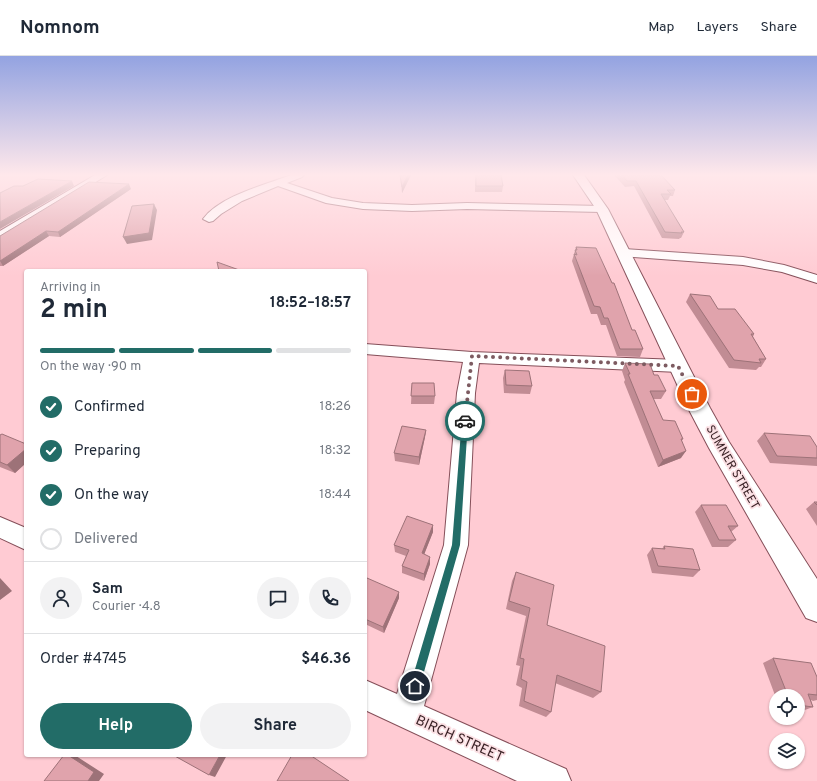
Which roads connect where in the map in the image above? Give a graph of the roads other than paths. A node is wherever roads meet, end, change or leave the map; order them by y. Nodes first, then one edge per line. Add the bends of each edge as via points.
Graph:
1 (45, 209) edge
2 (220, 209) edge
3 (595, 209) edge
4 (602, 209) joint
5 (209, 219) dead end
6 (0, 236) edge
7 (624, 253) junction
8 (817, 279) edge
9 (367, 349) edge
10 (472, 356) junction
11 (678, 366) junction
12 (0, 527) edge
13 (24, 538) edge
14 (817, 607) edge
15 (367, 696) edge
16 (406, 714) junction
17 (554, 781) edge

1 - 6 street
2 - 5 street
3 - 4 street
4 - 7 main road, SUMNER STREET
7 - 8 street via 743,261
7 - 11 main road, SUMNER STREET
9 - 10 street
10 - 11 street
10 - 16 street via 466,393 456,545
11 - 14 main road, SUMNER STREET via 721,448
12 - 13 street
15 - 16 street, BIRCH STREET
16 - 17 street, BIRCH STREET

